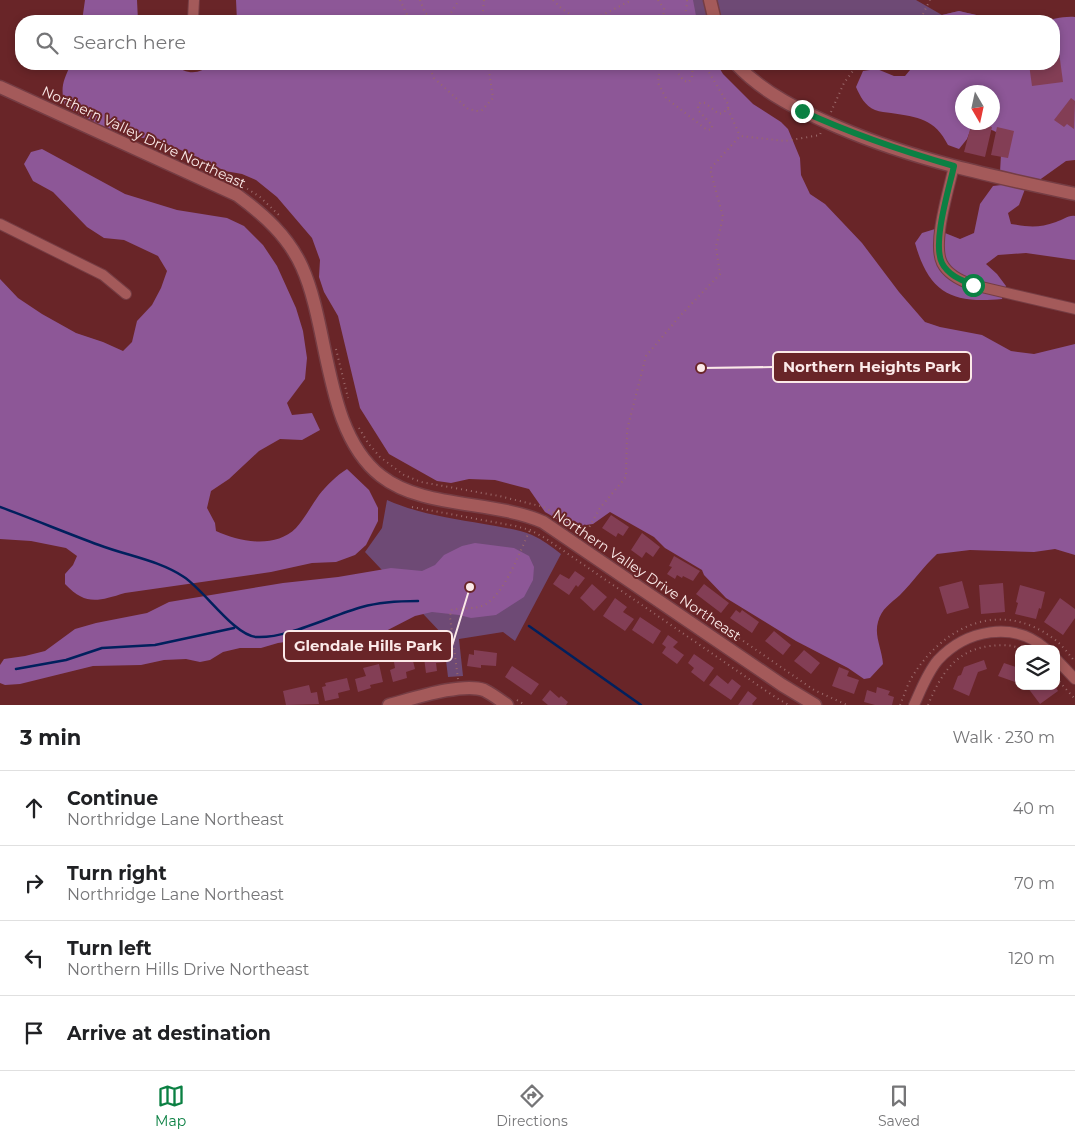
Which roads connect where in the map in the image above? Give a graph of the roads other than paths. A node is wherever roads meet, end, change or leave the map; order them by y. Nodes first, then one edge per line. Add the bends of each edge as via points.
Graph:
1 (194, 0) edge
2 (710, 0) edge
3 (193, 15) edge
4 (714, 15) edge
5 (742, 70) edge
6 (0, 87) edge
7 (954, 166) junction
8 (1075, 194) edge
9 (0, 224) edge
10 (126, 294) dead end
11 (1075, 309) edge
12 (1041, 645) edge
13 (1060, 663) edge
14 (1075, 679) edge
15 (389, 705) edge
16 (507, 705) edge
17 (815, 705) edge
18 (914, 705) edge

1 - 3 street
2 - 4 street
5 - 7 street via 775,96 826,122 901,151
6 - 17 street, Northern Valley Drive Northeast via 237,195 272,223 302,268 349,435 358,452 381,477 416,494 518,513 543,522
7 - 8 street
7 - 11 street via 938,250 950,273 973,285
9 - 10 street via 102,275
12 - 18 street via 1017,633 976,635 948,651 937,662
13 - 14 street
15 - 16 street via 467,688 483,690

